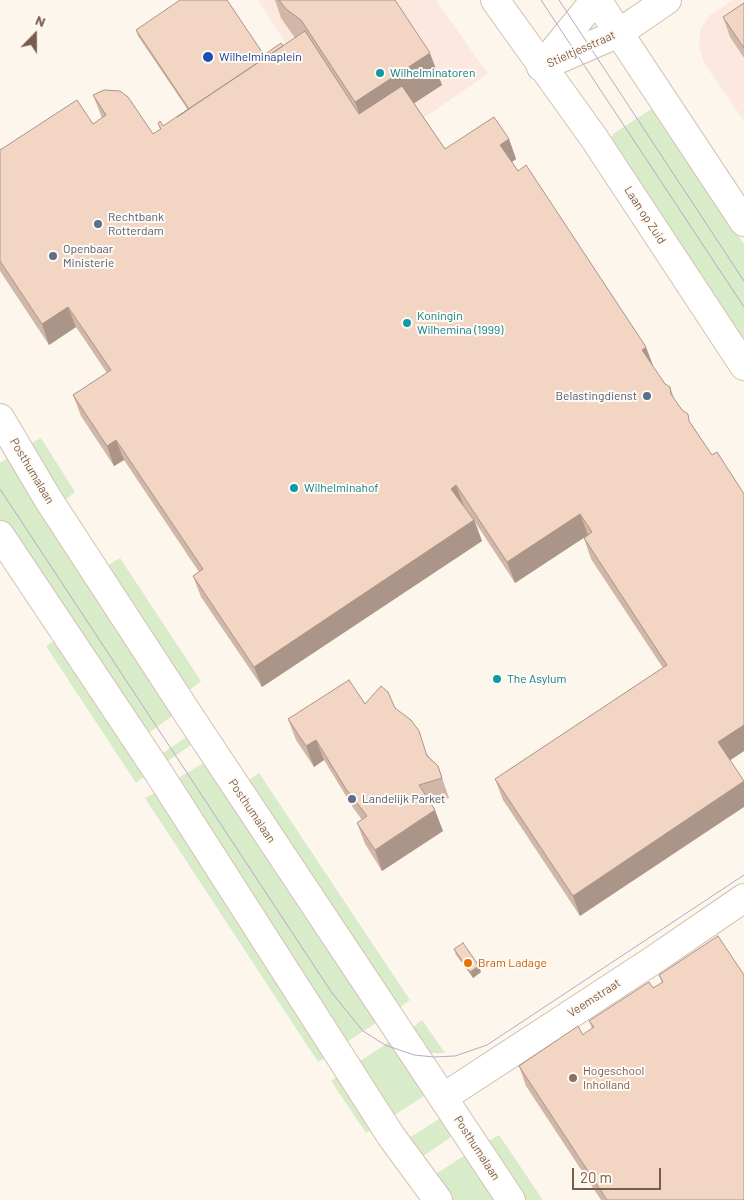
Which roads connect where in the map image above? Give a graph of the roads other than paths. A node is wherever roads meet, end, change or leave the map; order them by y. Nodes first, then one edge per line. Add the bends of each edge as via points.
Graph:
1 (495, 0) edge
2 (596, 0) edge
3 (667, 0) edge
4 (619, 33) junction
5 (541, 67) junction
6 (744, 222) edge
7 (744, 366) edge
8 (0, 418) edge
9 (0, 535) edge
10 (744, 898) edge
11 (444, 1098) junction
12 (438, 1200) edge
13 (511, 1200) edge

1 - 5 main road, Laan op Zuid
2 - 4 main road
2 - 5 main road, Stieltjesstraat
3 - 4 main road, Stieltjesstraat
4 - 5 main road, Stieltjesstraat
4 - 6 main road
5 - 7 main road, Laan op Zuid via 594,138
8 - 11 main road, Posthumalaan via 48,499 186,712
9 - 12 main road via 158,772 391,1136
10 - 11 main road, Veemstraat
11 - 13 main road, Posthumalaan

